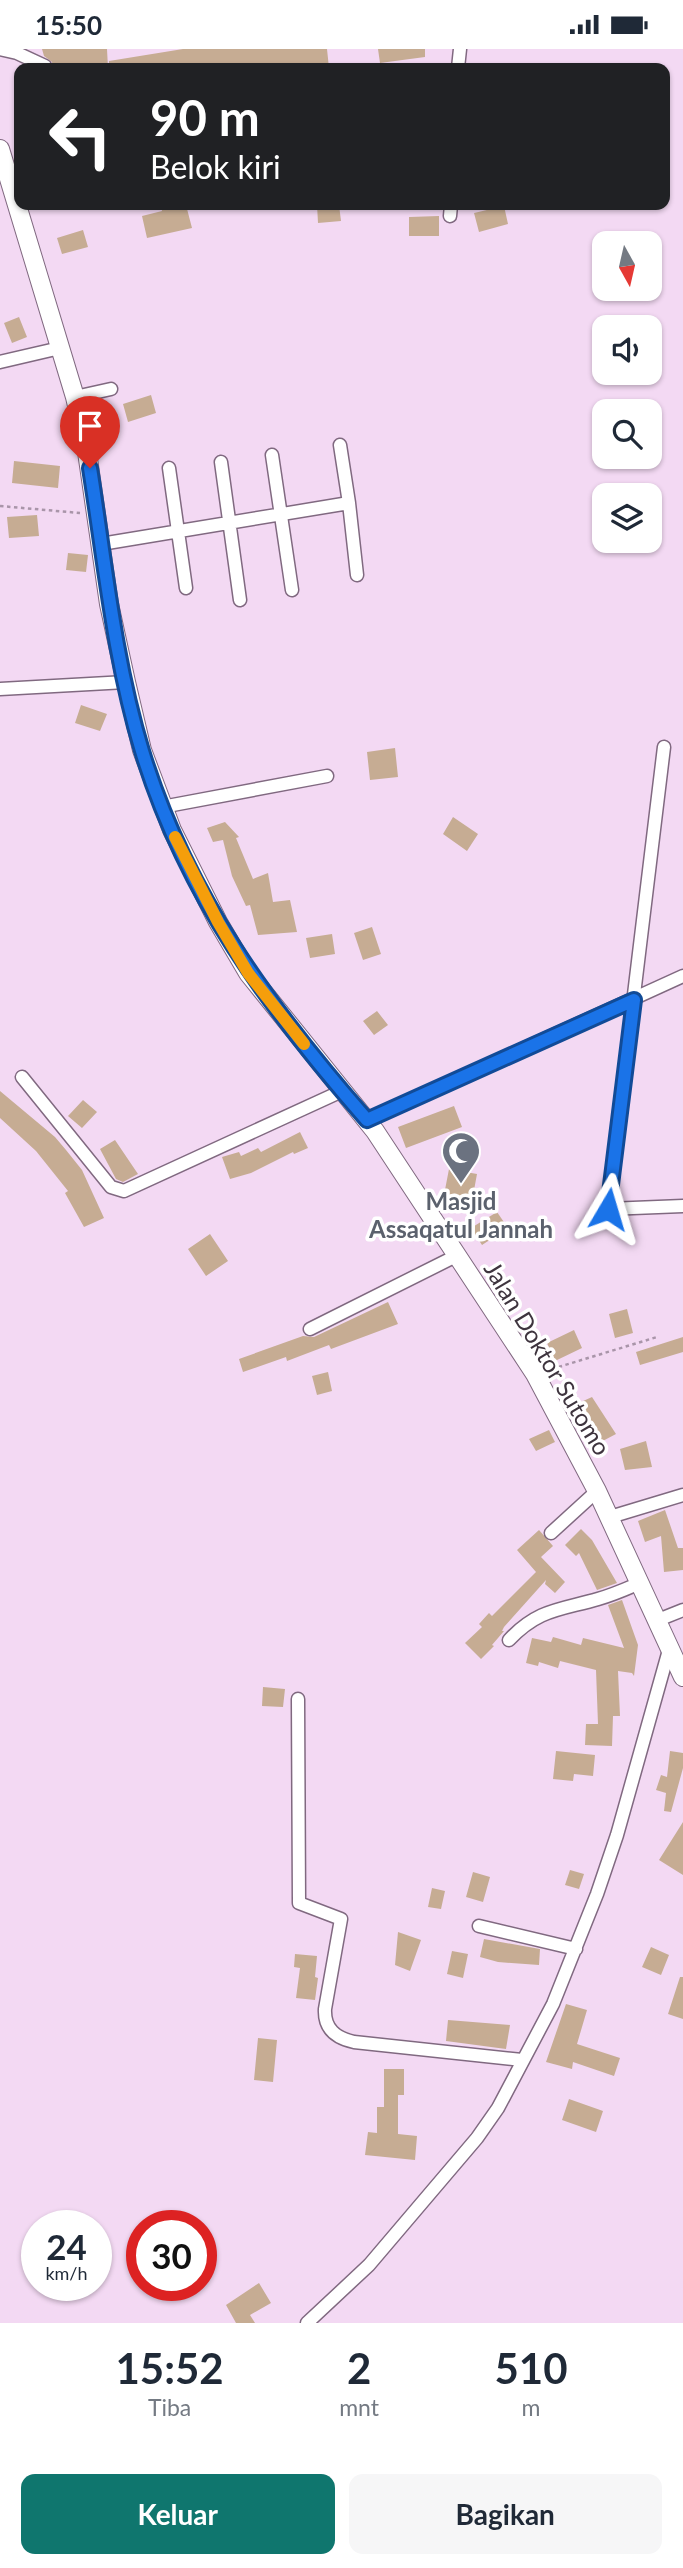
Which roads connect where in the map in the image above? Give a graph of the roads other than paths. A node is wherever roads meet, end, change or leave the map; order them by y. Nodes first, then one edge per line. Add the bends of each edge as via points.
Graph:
1 (0, 49) edge
2 (39, 63) edge
3 (8, 158) edge
4 (14, 180) edge
5 (22, 210) edge
6 (60, 348) junction
7 (0, 362) edge
8 (111, 389) dead end
9 (75, 397) junction
10 (340, 445) dead end
11 (272, 455) dead end
12 (221, 462) dead end
13 (169, 468) dead end
14 (349, 503) junction
15 (282, 514) junction
16 (230, 522) junction
17 (178, 531) junction
18 (101, 544) junction
19 (358, 575) dead end
20 (186, 588) dead end
21 (292, 590) dead end
22 (240, 600) dead end
23 (126, 682) junction
24 (0, 689) edge
25 (664, 747) dead end
26 (327, 776) dead end
27 (162, 807) junction
28 (683, 976) edge
29 (634, 1000) junction
30 (22, 1077) dead end
31 (342, 1091) junction
32 (367, 1120) junction
33 (683, 1206) edge
34 (458, 1255) junction
35 (310, 1329) dead end
36 (597, 1491) junction
37 (683, 1495) edge
38 (610, 1517) junction
39 (551, 1533) dead end
40 (640, 1583) junction
41 (683, 1610) edge
42 (658, 1620) junction
43 (509, 1640) dead end
44 (669, 1650) junction
45 (683, 1677) edge
46 (298, 1699) dead end
47 (479, 1926) dead end
48 (576, 1949) junction
49 (522, 2060) junction
50 (307, 2323) edge

1 - 2 street
3 - 4 street, Jalan Doktor Sutomo
5 - 6 street, Jalan Doktor Sutomo
6 - 7 street
6 - 9 street, Jalan Doktor Sutomo
8 - 9 street
9 - 18 street, Jalan Doktor Sutomo
10 - 14 street
11 - 15 street
12 - 16 street
13 - 17 street
14 - 15 street
14 - 19 street
15 - 16 street
15 - 21 street
16 - 17 street
16 - 22 street
17 - 18 street
17 - 20 street
18 - 23 street, Jalan Doktor Sutomo
23 - 24 street
23 - 27 street, Jalan Doktor Sutomo
25 - 29 street
26 - 27 street
27 - 31 street, Jalan Doktor Sutomo via 199,887 248,973
28 - 29 street
29 - 32 street
29 - 33 street via 608,1209
30 - 31 street via 116,1190 139,1186
31 - 32 street, Jalan Doktor Sutomo
32 - 34 street, Jalan Doktor Sutomo
34 - 35 street
34 - 36 street, Jalan Doktor Sutomo via 535,1374
36 - 38 street, Jalan Doktor Sutomo
36 - 39 street
37 - 38 street
38 - 40 street, Jalan Doktor Sutomo
40 - 42 street, Jalan Doktor Sutomo
40 - 43 street via 536,1616
41 - 42 street
42 - 44 street, Jalan Doktor Sutomo
44 - 45 street, Jalan Doktor Sutomo
44 - 48 street via 617,1835
46 - 49 street via 299,1903 341,1919 324,2009 328,2027 340,2039 354,2042
47 - 48 street
48 - 49 street
49 - 50 street via 477,2138 369,2265

